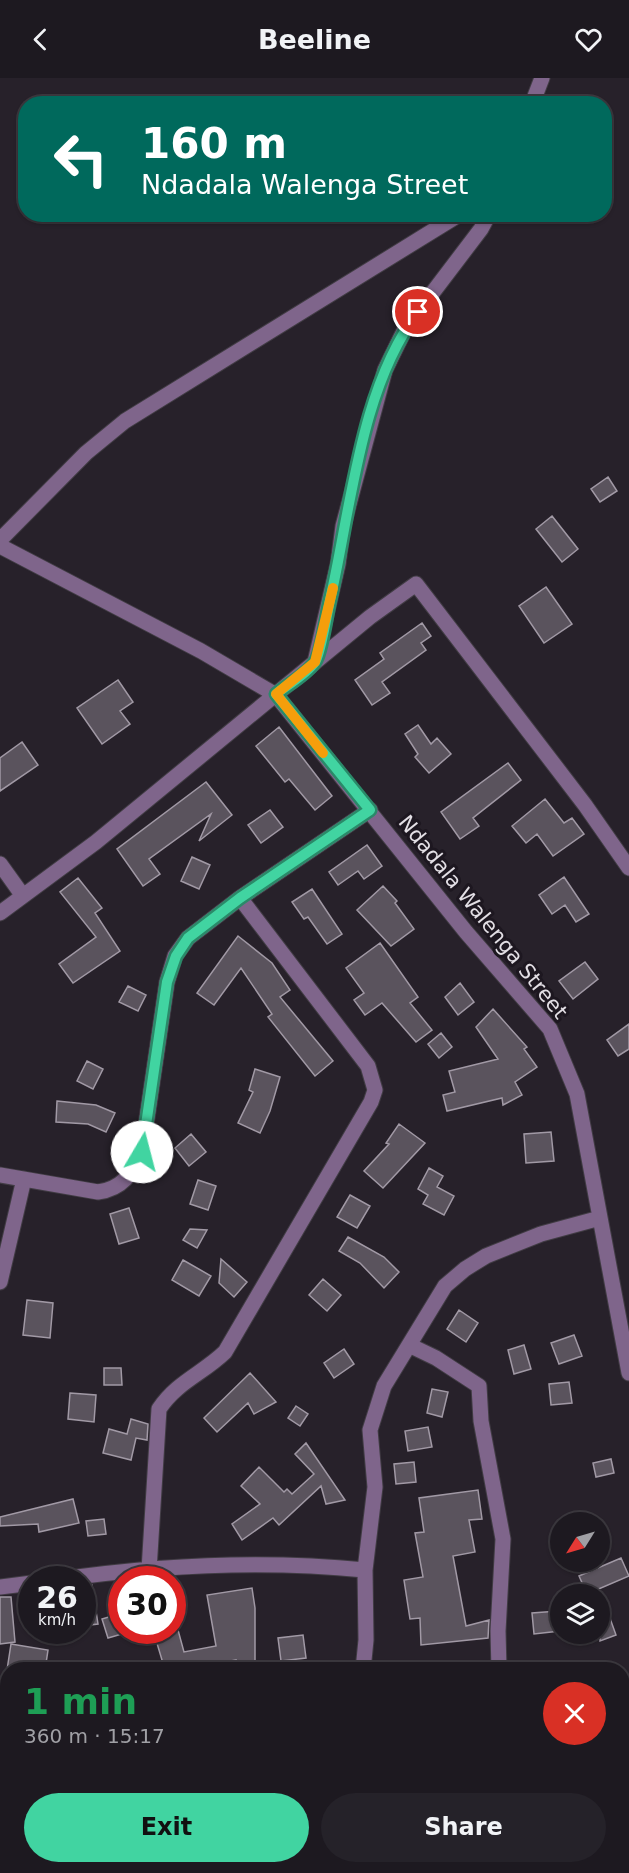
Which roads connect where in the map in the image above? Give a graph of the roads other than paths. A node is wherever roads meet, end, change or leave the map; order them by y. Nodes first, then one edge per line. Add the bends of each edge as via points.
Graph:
1 (542, 78) edge
2 (535, 96) edge
3 (447, 222) edge
4 (485, 222) edge
5 (0, 540) edge
6 (0, 546) edge
7 (315, 662) junction
8 (276, 694) junction
9 (370, 810) junction
10 (0, 864) edge
11 (629, 868) edge
12 (23, 896) junction
13 (240, 898) junction
14 (0, 913) edge
15 (0, 1174) edge
16 (24, 1179) junction
17 (600, 1218) junction
18 (0, 1282) edge
19 (409, 1345) junction
20 (629, 1373) edge
21 (149, 1566) edge
22 (186, 1567) edge
23 (365, 1570) junction
24 (18, 1585) edge
25 (0, 1587) edge
26 (364, 1662) edge
27 (499, 1662) edge

1 - 2 street
3 - 5 street via 125,421 63,475
4 - 7 street via 405,329 385,370 343,526
6 - 8 street
7 - 8 street
7 - 11 street via 416,584 572,786
8 - 9 street, Ndadala Walenga Street
8 - 12 street via 96,842
9 - 13 street
9 - 17 street, Ndadala Walenga Street via 466,932 550,1029 577,1094
10 - 12 street
12 - 14 street
13 - 16 street via 188,938 170,968 142,1152 134,1171 116,1187 98,1192
13 - 21 street via 368,1066 375,1090 225,1352 210,1367 170,1392 159,1409
15 - 16 street
16 - 18 street
17 - 19 street via 541,1234 486,1256 465,1269 445,1286
17 - 20 street, Ndadala Walenga Street
19 - 23 street via 384,1386 370,1430 375,1487
19 - 27 street via 479,1386 481,1421 503,1539
22 - 23 street via 300,1564
23 - 26 street
24 - 25 street

